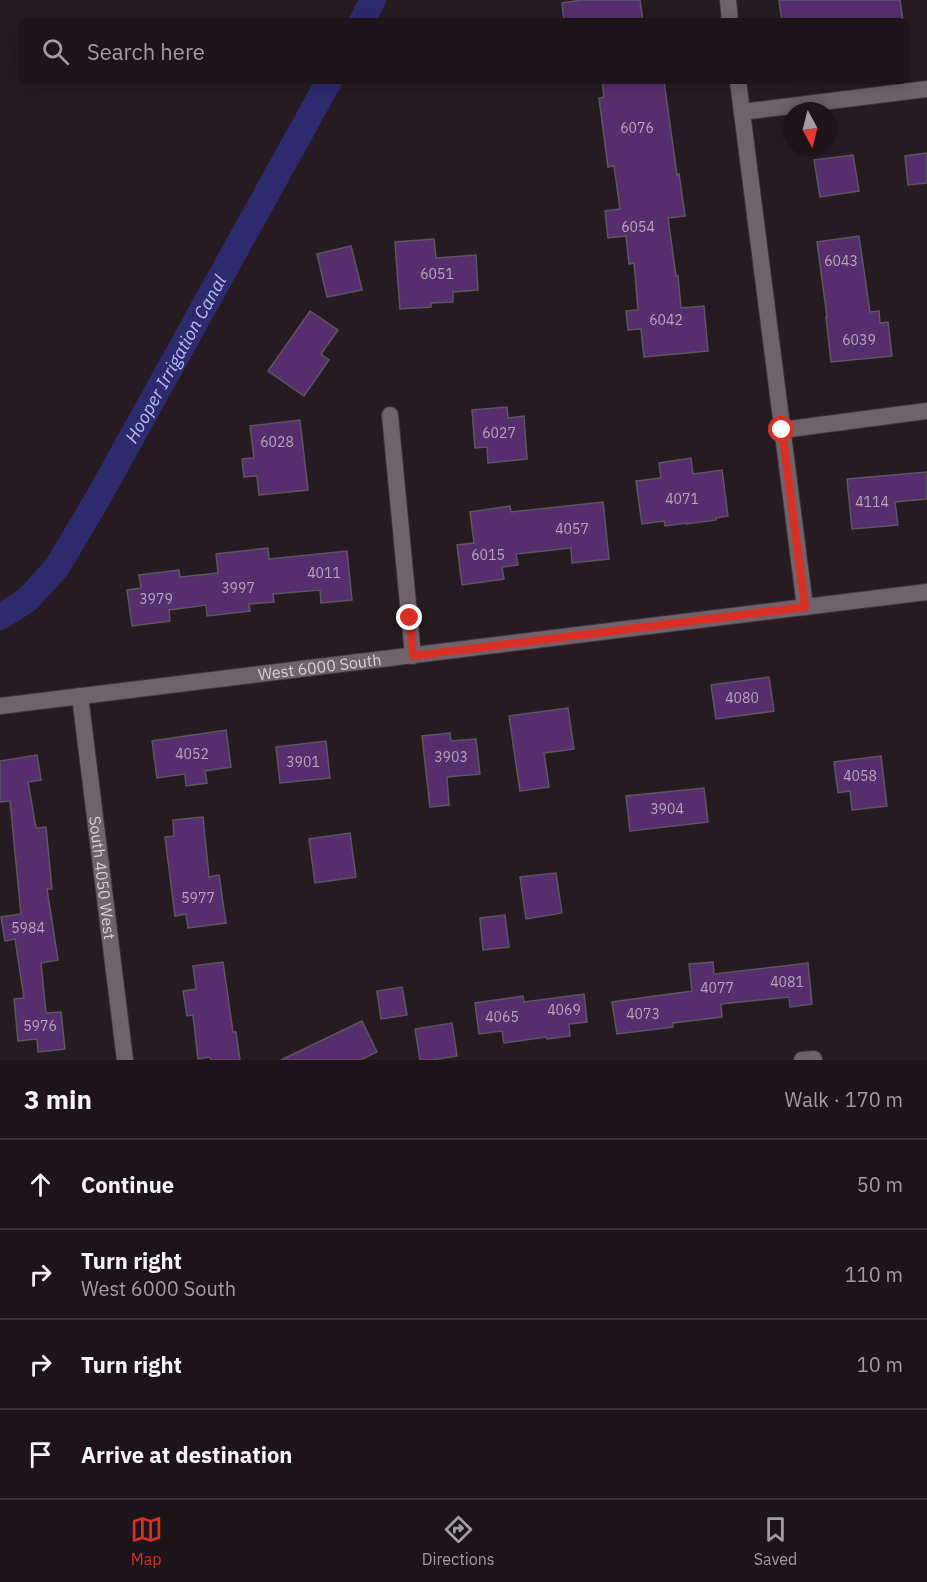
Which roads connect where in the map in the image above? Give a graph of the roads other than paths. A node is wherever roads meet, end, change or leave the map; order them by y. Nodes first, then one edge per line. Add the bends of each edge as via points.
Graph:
1 (728, 0) edge
2 (730, 18) edge
3 (738, 84) edge
4 (927, 88) edge
5 (742, 112) junction
6 (927, 411) edge
7 (390, 415) dead end
8 (782, 430) junction
9 (927, 592) edge
10 (805, 607) junction
11 (413, 656) junction
12 (80, 696) junction
13 (0, 706) edge
14 (125, 1060) edge

1 - 2 street
3 - 5 street
4 - 5 street
5 - 8 street
6 - 8 street
7 - 11 street
8 - 10 street
9 - 10 street, West 6000 South
10 - 11 street, West 6000 South
11 - 12 street, West 6000 South
12 - 13 street, West 6000 South
12 - 14 street, South 4050 West

